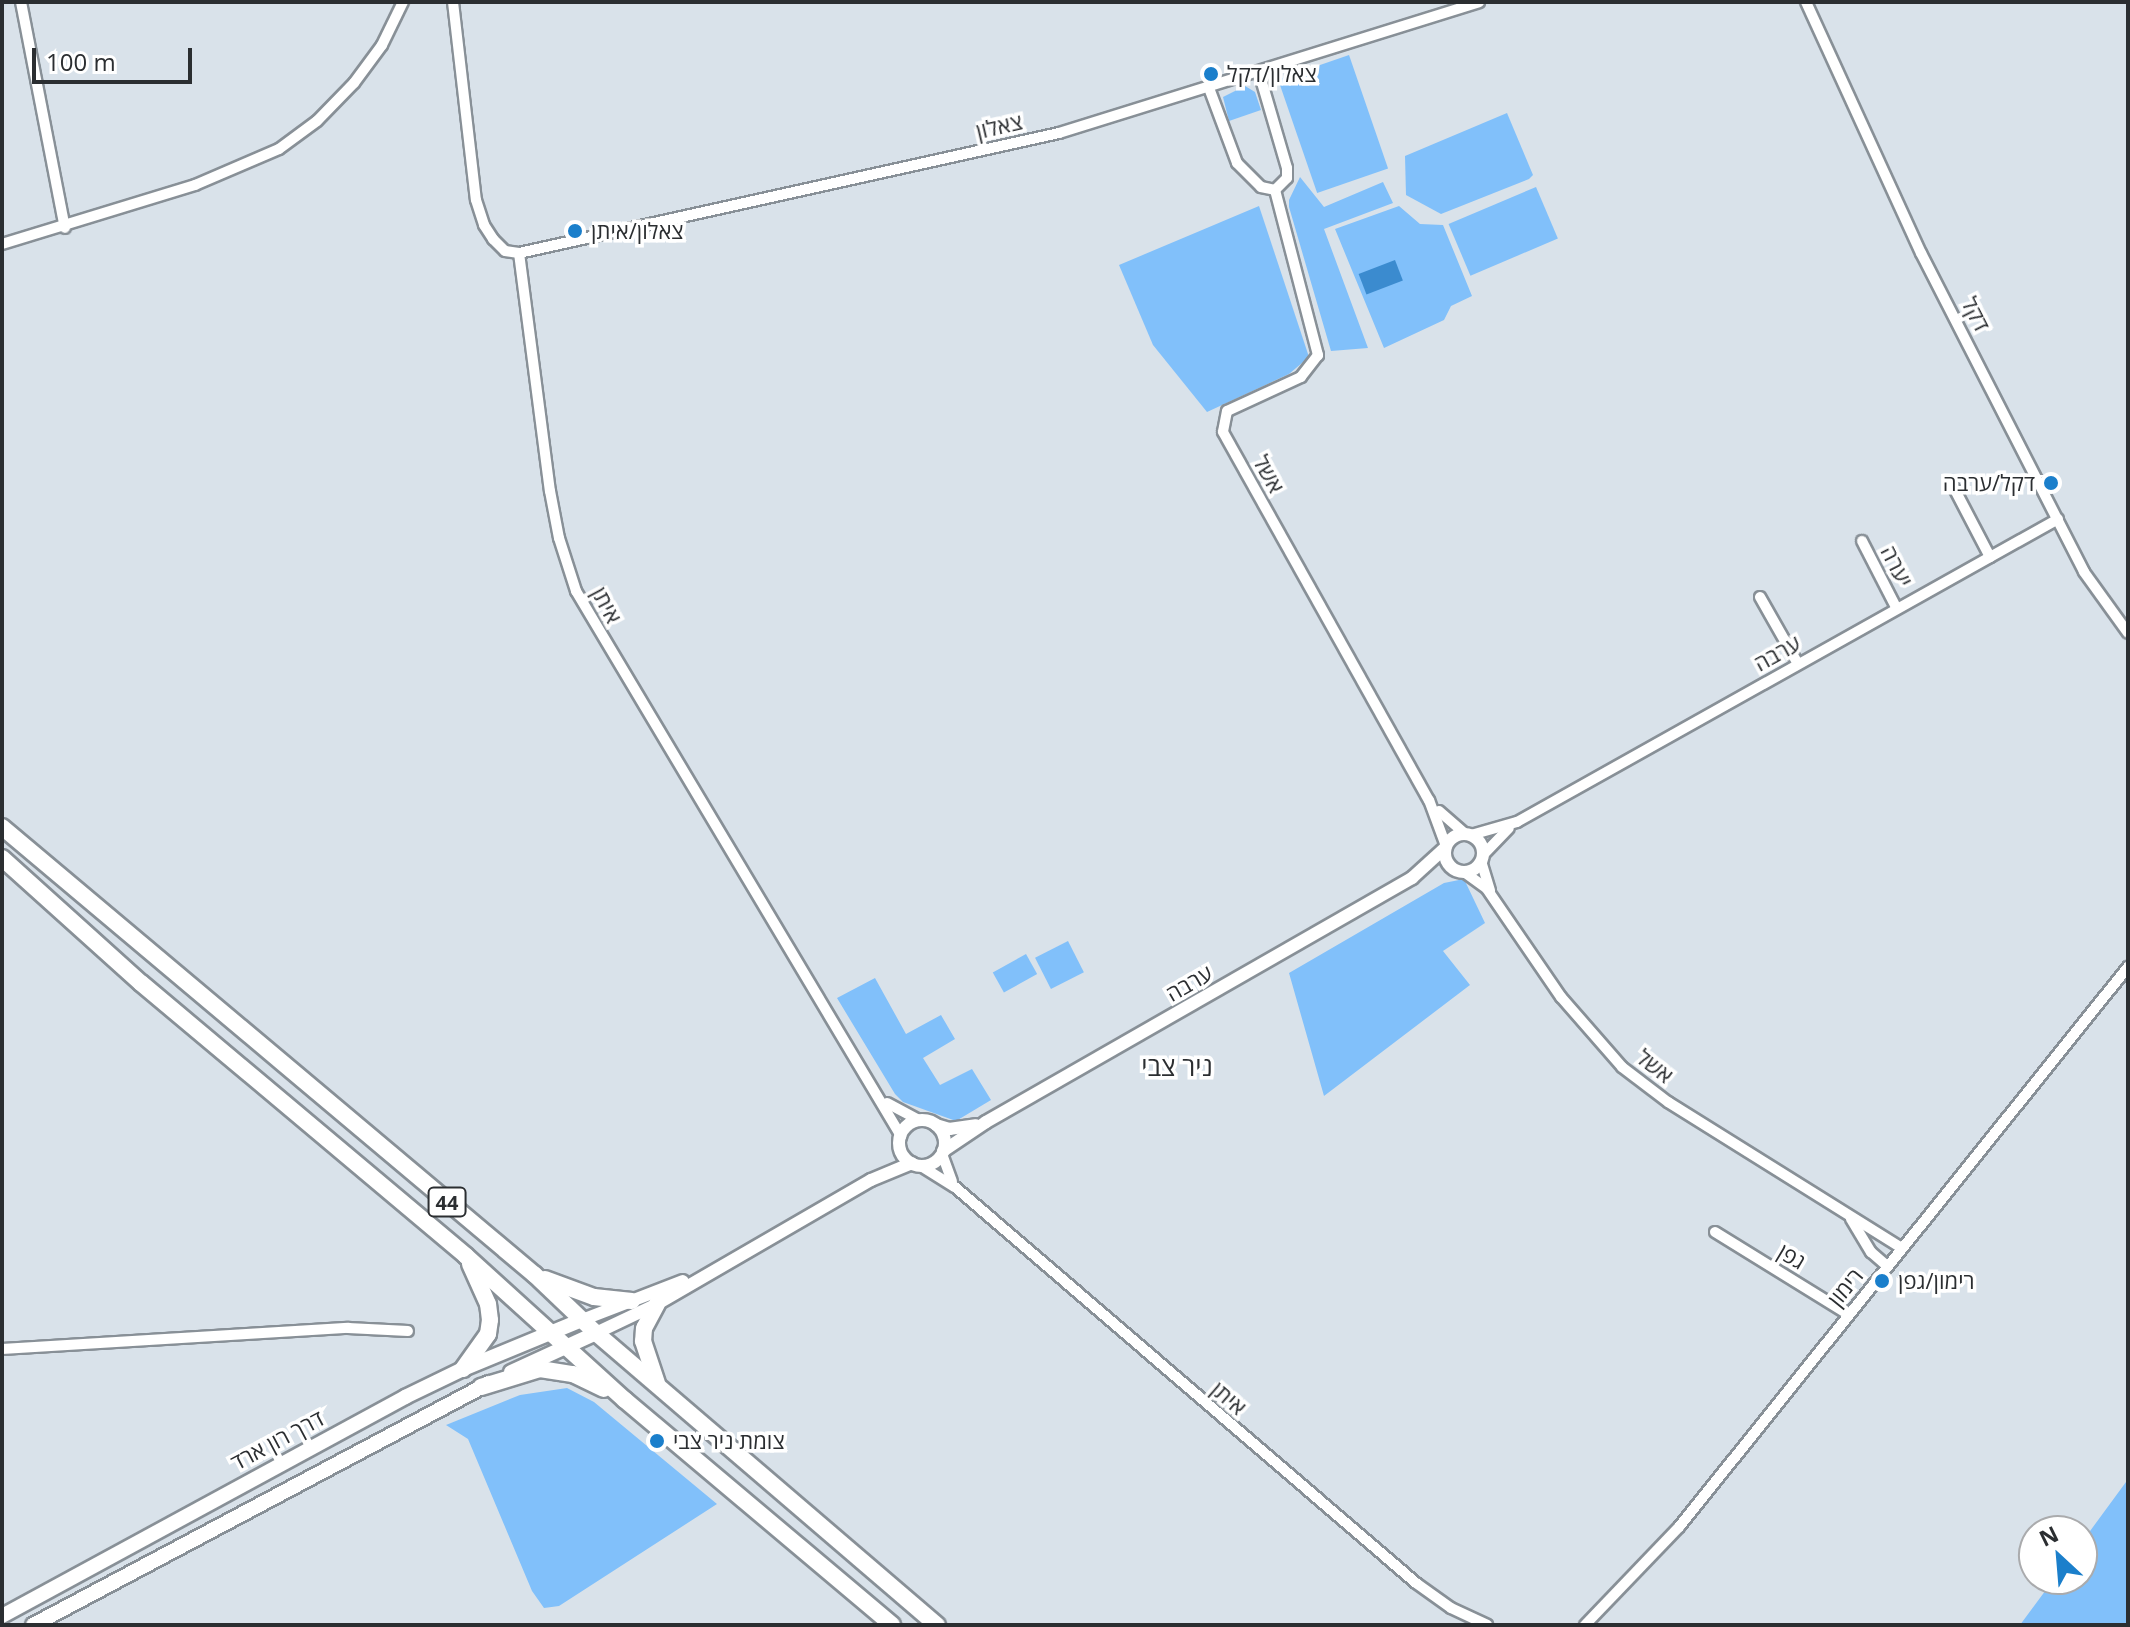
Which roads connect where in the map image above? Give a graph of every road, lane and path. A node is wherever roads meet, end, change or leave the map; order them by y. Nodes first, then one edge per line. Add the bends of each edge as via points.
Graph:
1 (21, 2) edge
2 (403, 2) edge
3 (453, 2) edge
4 (1479, 2) edge
5 (1806, 2) edge
6 (1259, 72) junction
7 (1209, 88) junction
8 (1275, 190) junction
9 (65, 228) junction
10 (2, 244) edge
11 (519, 253) junction
12 (1954, 488) dead end
13 (2058, 519) junction
14 (1862, 541) dead end
15 (1990, 557) junction
16 (1760, 597) dead end
17 (1897, 609) junction
18 (2128, 633) edge
19 (1798, 664) junction
20 (1429, 800) junction
21 (1517, 822) junction
22 (2, 827) edge
23 (1468, 834) junction
24 (1445, 847) junction
25 (2, 858) edge
26 (1482, 858) junction
27 (1459, 871) junction
28 (1412, 878) junction
29 (1493, 896) junction
30 (2128, 967) edge
31 (880, 1096) junction
32 (921, 1121) junction
33 (986, 1122) junction
34 (936, 1125) junction
35 (900, 1139) junction
36 (943, 1153) junction
37 (916, 1165) junction
38 (871, 1180) junction
39 (955, 1187) junction
40 (1843, 1213) junction
41 (1715, 1232) dead end
42 (1902, 1248) junction
43 (466, 1256) junction
44 (723, 1265) junction
45 (1887, 1266) junction
46 (535, 1275) junction
47 (632, 1301) junction
48 (657, 1304) junction
49 (1848, 1314) junction
50 (582, 1320) junction
51 (408, 1331) dead end
52 (548, 1332) junction
53 (596, 1333) junction
54 (564, 1346) junction
55 (2, 1349) edge
56 (463, 1369) junction
57 (481, 1387) junction
58 (660, 1388) junction
59 (625, 1400) junction
60 (2, 1616) edge
61 (33, 1625) edge
62 (892, 1625) edge
63 (937, 1625) edge
64 (1487, 1625) edge
65 (1585, 1625) edge

1 - 9 street
2 - 9 street via 370,63 300,136 233,172
3 - 11 street via 480,217 505,251
4 - 6 street, צאלון
5 - 13 street, דקל via 1921,253
6 - 7 street, צאלון
6 - 8 street, אשל via 1287,168 1287,178
7 - 8 street via 1237,163 1261,187
7 - 11 street, צאלון via 1028,140
8 - 20 street, אשל via 1318,355 1301,377 1227,411 1223,432
9 - 10 street
11 - 31 street, איתן via 550,491 576,591
12 - 15 street
13 - 15 street, ערבה
13 - 18 street, דקל via 2100,599
14 - 17 street, יערה
15 - 17 street, ערבה
16 - 19 street
17 - 19 street, ערבה
19 - 21 street, ערבה
20 - 23 street, אשל
20 - 24 street, אשל
21 - 23 street, ערבה
21 - 26 street, ערבה
22 - 46 highway, 44
23 - 24 street via 1453,836
23 - 26 street via 1480,843
24 - 27 street via 1447,863
24 - 28 street, ערבה
25 - 43 highway, 44 via 141,983
26 - 27 street
26 - 29 street, אשל
27 - 28 street, ערבה
27 - 29 street, אשל
28 - 33 street, ערבה
29 - 40 street, אשל via 1561,997 1622,1067
30 - 42 street, רימון
31 - 32 street, איתן
31 - 35 street, איתן
32 - 34 street
32 - 35 street via 911,1124
33 - 34 street, ערבה via 964,1128
33 - 36 street, ערבה
34 - 36 street via 943,1135
35 - 37 street via 901,1152
35 - 38 street via 891,1159
36 - 37 street via 933,1163
36 - 39 street, איתן
37 - 38 street
37 - 39 street, איתן
38 - 44 street
39 - 64 street, איתן via 1368,1544 1435,1599
40 - 42 street, אשל
40 - 45 street, אשל
41 - 49 street, גפן
42 - 45 street, רימון
43 - 52 highway, 44
43 - 56 highway via 490,1320 488,1334
44 - 47 street
44 - 48 street
45 - 49 street, רימון
46 - 47 highway via 594,1297
46 - 50 highway, 44
47 - 50 street
48 - 53 street
48 - 58 highway via 643,1341
49 - 65 street, רימון via 1659,1551
50 - 52 main road, דרך רון ארד
50 - 53 highway, 44
51 - 55 street via 348,1328
52 - 54 highway, 44
52 - 56 main road, דרך רון ארד
53 - 54 main road
53 - 58 highway, 44
54 - 57 main road
54 - 59 highway, 44
56 - 60 main road, דרך רון ארד via 208,1501
57 - 59 highway via 540,1369 573,1374
57 - 61 main road
58 - 63 highway, 44
59 - 62 highway, 44

